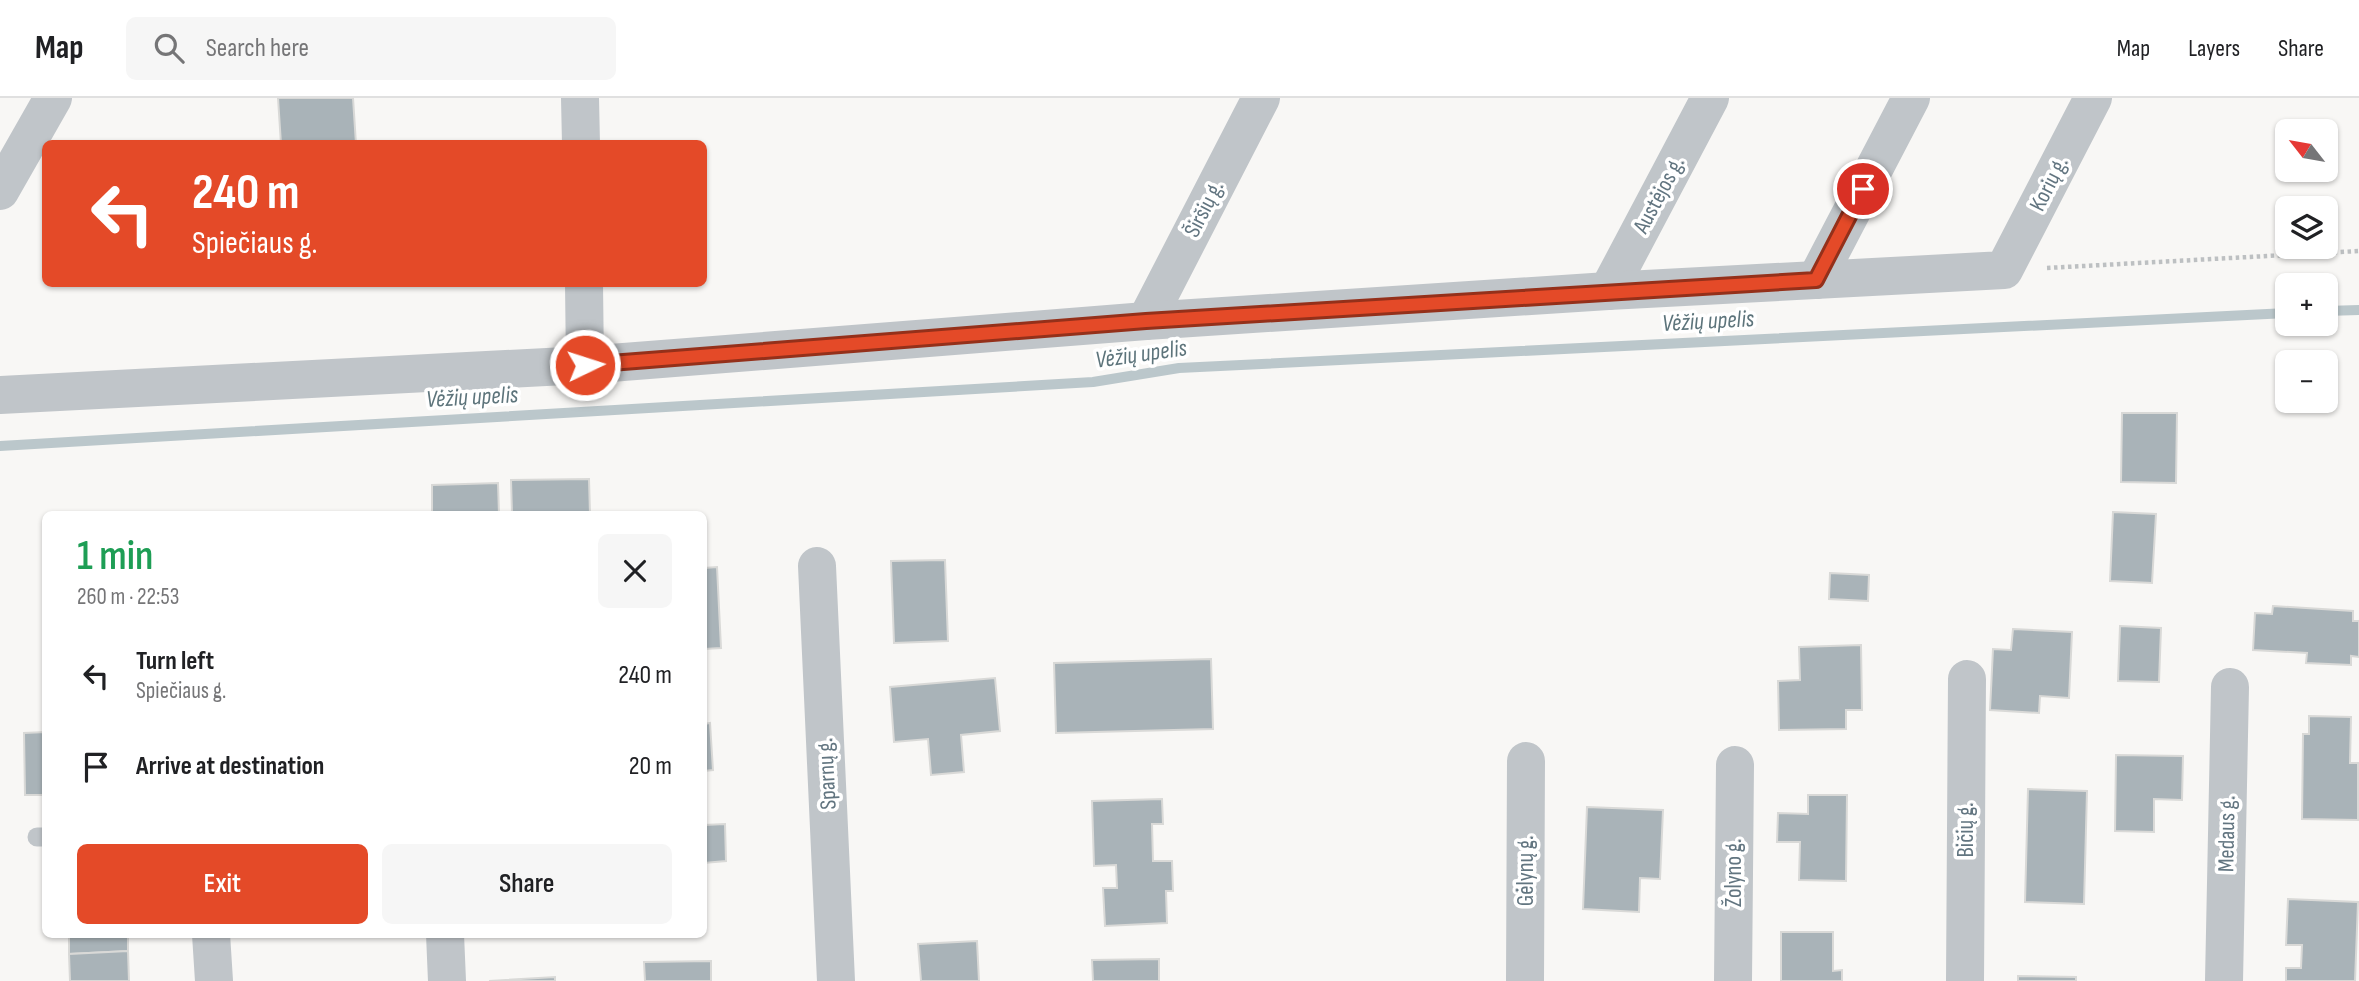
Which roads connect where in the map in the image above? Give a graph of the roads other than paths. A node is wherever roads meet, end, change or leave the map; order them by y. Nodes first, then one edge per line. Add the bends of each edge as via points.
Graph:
1 (53, 98) edge
2 (580, 98) edge
3 (1261, 98) edge
4 (1710, 98) edge
5 (1911, 98) edge
6 (2093, 98) edge
7 (581, 140) edge
8 (0, 191) edge
9 (1816, 280) junction
10 (584, 287) edge
11 (1608, 291) junction
12 (1146, 321) junction
13 (585, 365) junction
14 (0, 396) edge
15 (817, 566) dead end
16 (1967, 679) dead end
17 (2230, 687) dead end
18 (1526, 761) dead end
19 (1735, 765) dead end
20 (211, 938) edge
21 (445, 938) edge
22 (214, 981) edge
23 (447, 981) edge
24 (836, 981) edge
25 (1525, 981) edge
26 (1733, 981) edge
27 (1965, 981) edge
28 (2224, 981) edge

1 - 8 street
2 - 7 street
3 - 12 street, Širšių g.
4 - 11 street, Austėjos g.
5 - 9 street
6 - 9 street, Korių g. via 2004,270
9 - 11 street
10 - 13 street
11 - 12 street
12 - 13 street
13 - 14 street
15 - 24 street, Sparnų g.
16 - 27 street, Bičių g.
17 - 28 street, Medaus g.
18 - 25 street, Gėlynų g.
19 - 26 street, Žolyno g.
20 - 22 street
21 - 23 street

